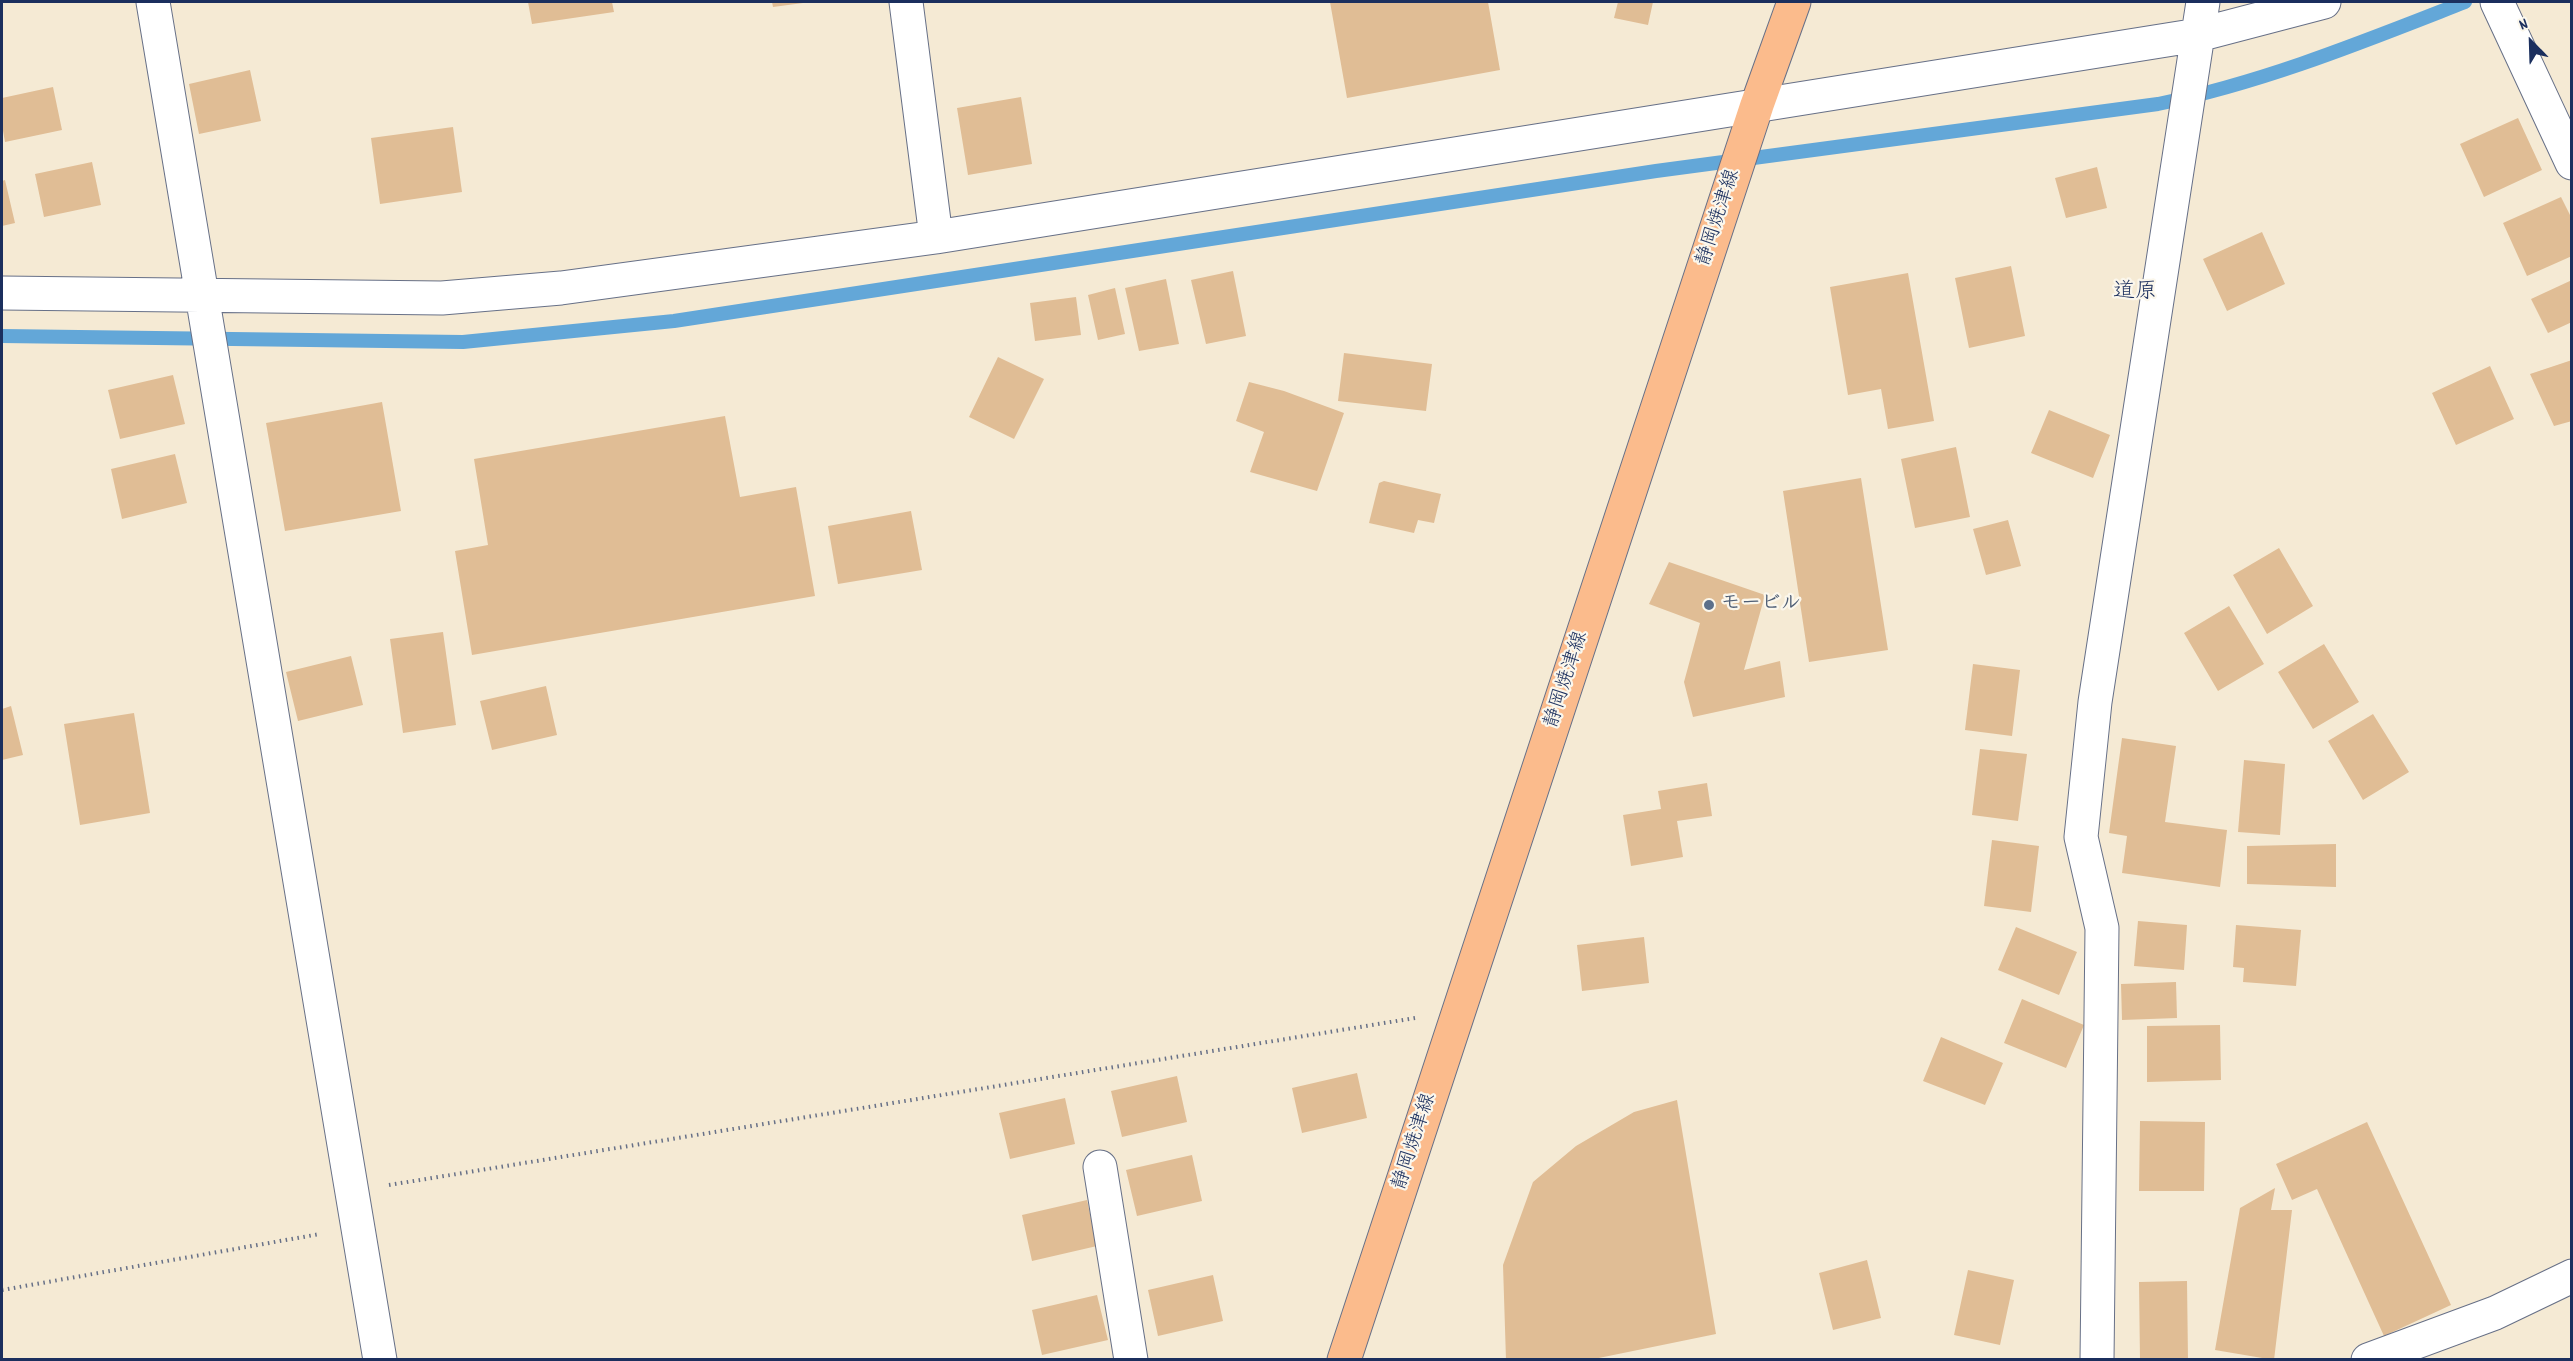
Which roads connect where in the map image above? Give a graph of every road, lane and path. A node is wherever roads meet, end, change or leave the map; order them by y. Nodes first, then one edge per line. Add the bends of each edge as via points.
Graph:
1 (153, 2) edge
2 (906, 2) edge
3 (1794, 2) edge
4 (2203, 2) edge
5 (2324, 2) edge
6 (2497, 2) edge
7 (2198, 35) junction
8 (1757, 105) junction
9 (2571, 163) edge
10 (936, 237) junction
11 (2, 293) edge
12 (202, 297) junction
13 (1459, 1011) junction
14 (1100, 1167) dead end
15 (353, 1191) junction
16 (359, 1227) junction
17 (2571, 1276) edge
18 (2, 1290) edge
19 (380, 1359) edge
20 (1131, 1359) edge
21 (1344, 1359) edge
22 (2097, 1359) edge
23 (2368, 1359) edge

1 - 12 street
2 - 10 street
3 - 8 main road, 静岡焼津線
4 - 7 street
5 - 7 street
6 - 9 street
7 - 8 street
7 - 22 street via 2095,702 2081,837 2102,928
8 - 10 street
8 - 13 main road, 静岡焼津線
10 - 12 street via 561,288 454,297
11 - 12 street
12 - 15 street
13 - 15 path
13 - 21 main road, 静岡焼津線
14 - 20 street
15 - 16 street
16 - 18 path
16 - 19 street
17 - 23 street via 2495,1313

